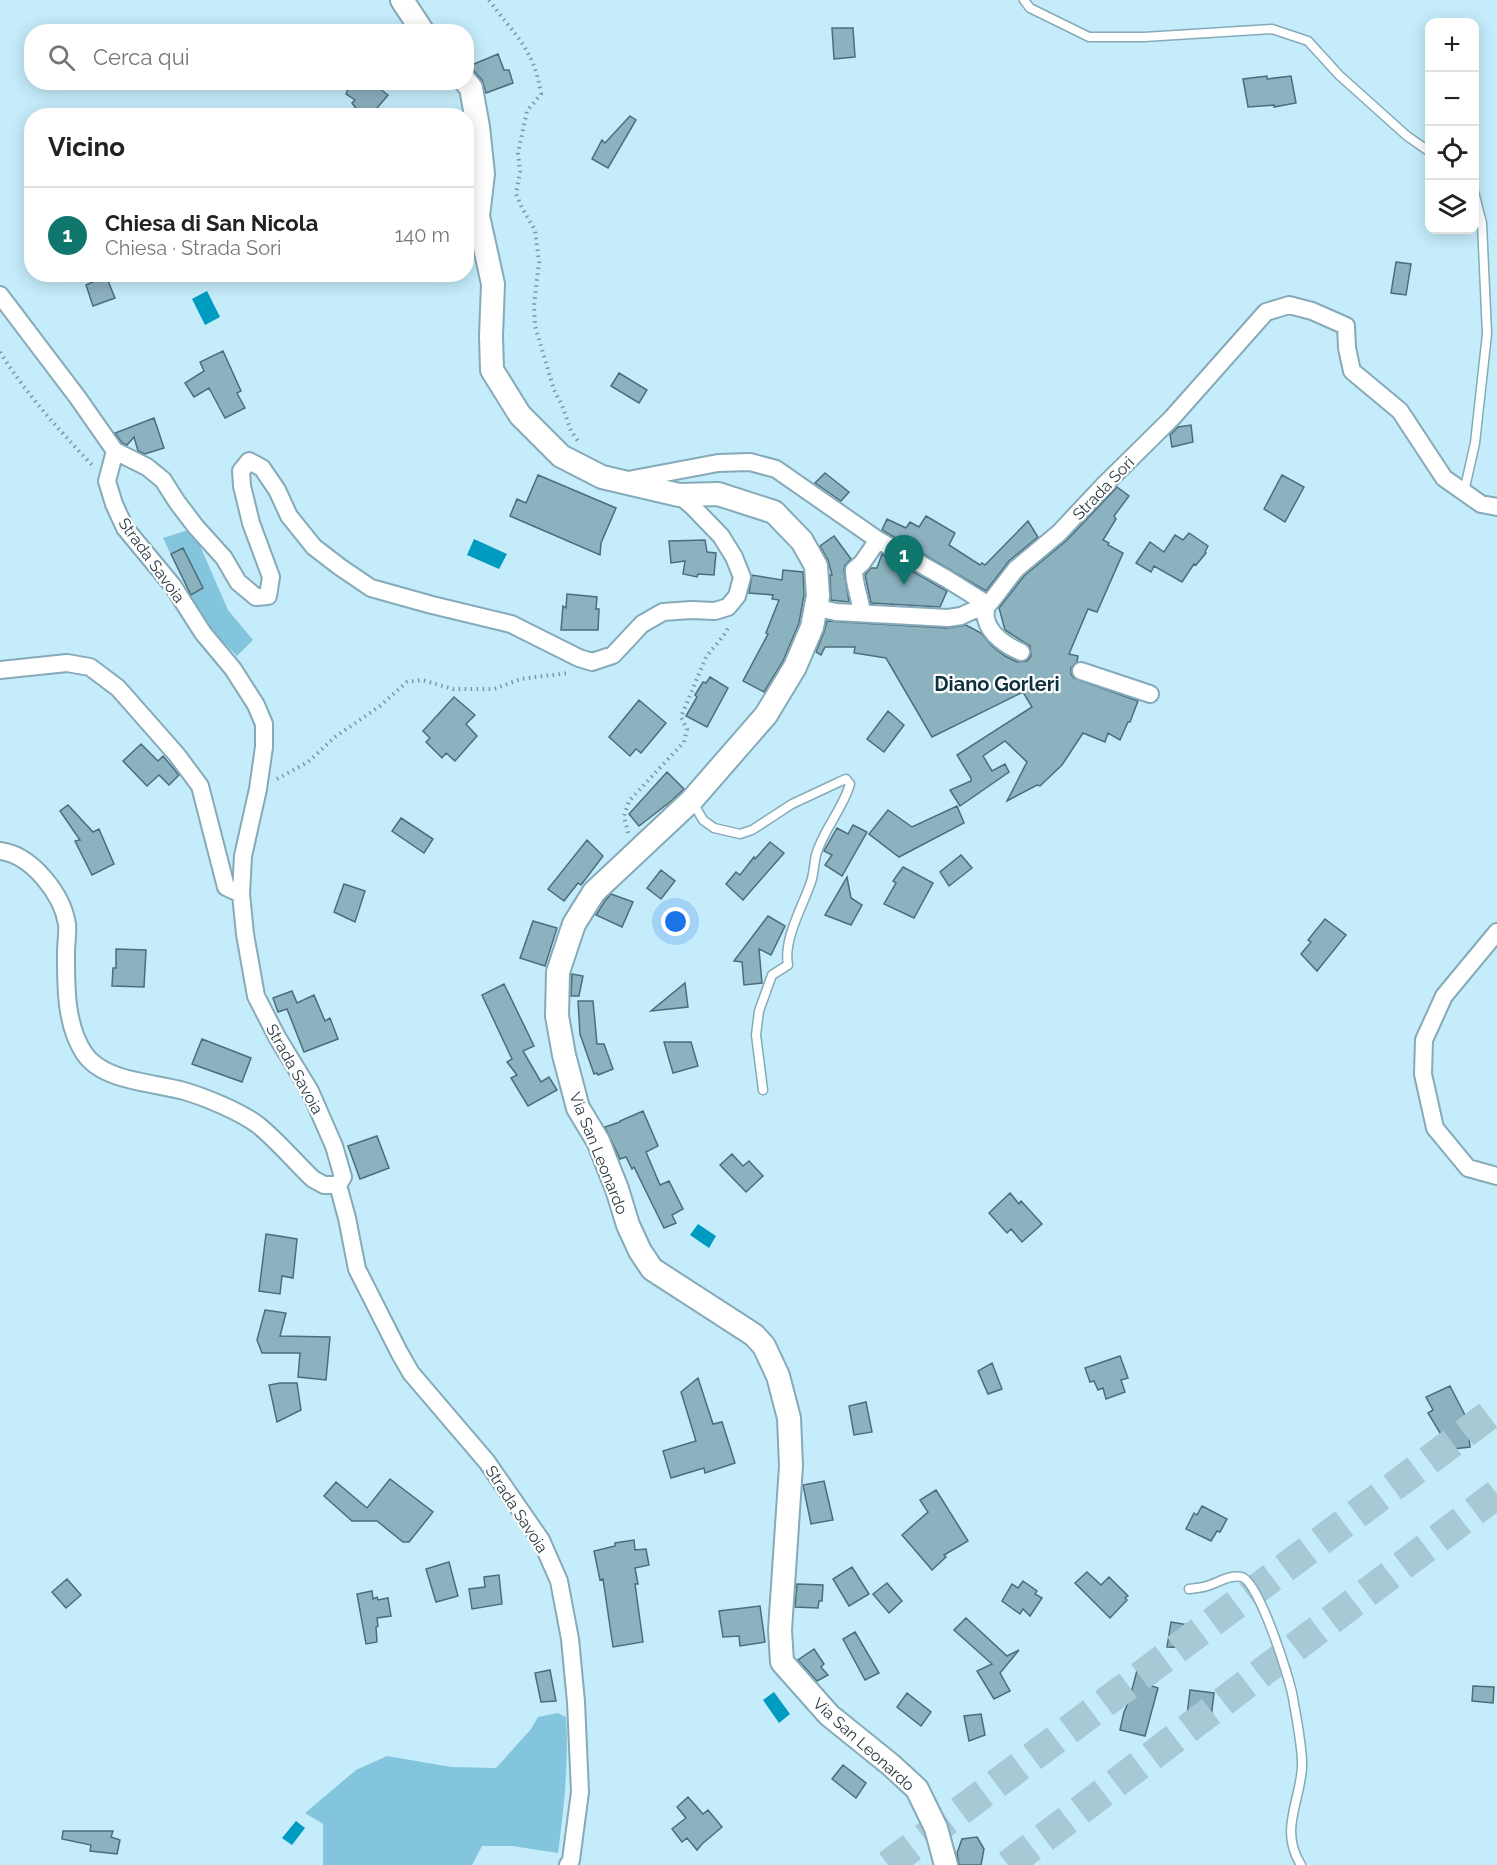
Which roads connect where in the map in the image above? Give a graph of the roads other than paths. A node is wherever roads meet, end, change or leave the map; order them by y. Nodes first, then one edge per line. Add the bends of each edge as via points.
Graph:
1 (402, 0) edge
2 (1024, 0) edge
3 (418, 24) edge
4 (471, 90) edge
5 (1425, 149) edge
6 (1479, 211) edge
7 (0, 295) edge
8 (115, 451) junction
9 (621, 481) junction
10 (1464, 492) junction
11 (679, 495) junction
12 (1497, 507) edge
13 (878, 540) junction
14 (818, 596) junction
15 (987, 604) junction
16 (862, 613) junction
17 (1021, 652) dead end
18 (0, 670) edge
19 (1081, 671) dead end
20 (1150, 694) dead end
21 (692, 800) junction
22 (0, 851) edge
23 (241, 894) junction
24 (1497, 932) edge
25 (763, 1090) dead end
26 (1497, 1176) edge
27 (338, 1185) junction
28 (1189, 1589) dead end
29 (568, 1865) edge
30 (946, 1865) edge
31 (1301, 1865) edge

1 - 3 main road
2 - 5 lane via 1030,8 1089,36 1272,29 1308,41 1348,82
4 - 9 main road, Via San Leonardo via 483,174 478,216 493,284 492,370 520,415 561,456 602,477
6 - 10 lane via 1487,334 1475,443
7 - 8 street
8 - 11 street via 163,480 238,582 256,597 268,596 271,577 242,486 241,471 249,461 262,468 289,516 314,547 371,588 511,624 592,662 613,655 642,624 663,612 716,611 728,607 737,596 742,577 721,536
8 - 23 street, Strada Savoia via 107,481 125,528 233,669 264,724 259,783 243,856
9 - 11 main road, Via San Leonardo
9 - 13 street via 750,462 776,469
10 - 12 street, Strada Sori via 1481,504
10 - 15 street, Strada Sori via 1444,478 1400,411 1352,370 1347,326 1289,305 1266,312 1172,418 1059,533 1016,569 992,604
11 - 14 main road, Via San Leonardo via 718,494 774,512 802,541 816,566
13 - 15 street
13 - 16 street via 854,570
14 - 16 street via 823,609
14 - 21 main road, Via San Leonardo via 812,627 795,667 766,715
15 - 16 street via 956,618
15 - 17 street via 986,620 992,630
18 - 23 street via 67,663 90,667 118,688 200,786 226,886
19 - 20 street
21 - 25 lane via 703,820 714,828 740,834 838,782 846,779 850,784 816,855 811,882 788,944 788,965 772,975 759,1011 756,1035
21 - 30 main road, Via San Leonardo via 594,892 574,924 558,972 557,1016 578,1108 598,1141 628,1226 652,1269 753,1335 774,1366 789,1419 790,1454 780,1630 782,1662 829,1715 917,1789 936,1828
22 - 27 street via 21,858 38,871 56,895 67,924 68,1007 85,1054 102,1070 218,1104 256,1124 313,1179 324,1185
23 - 27 street, Strada Savoia via 256,996 310,1091 334,1146 343,1177
24 - 26 street via 1444,996 1424,1040 1423,1074 1435,1128 1468,1168
27 - 29 street, Strada Savoia via 357,1269 402,1357 411,1373 493,1470 541,1540 559,1581 570,1639 580,1792
28 - 31 lane via 1231,1577 1244,1578 1256,1593 1270,1624 1293,1696 1302,1767 1291,1828 1293,1853

